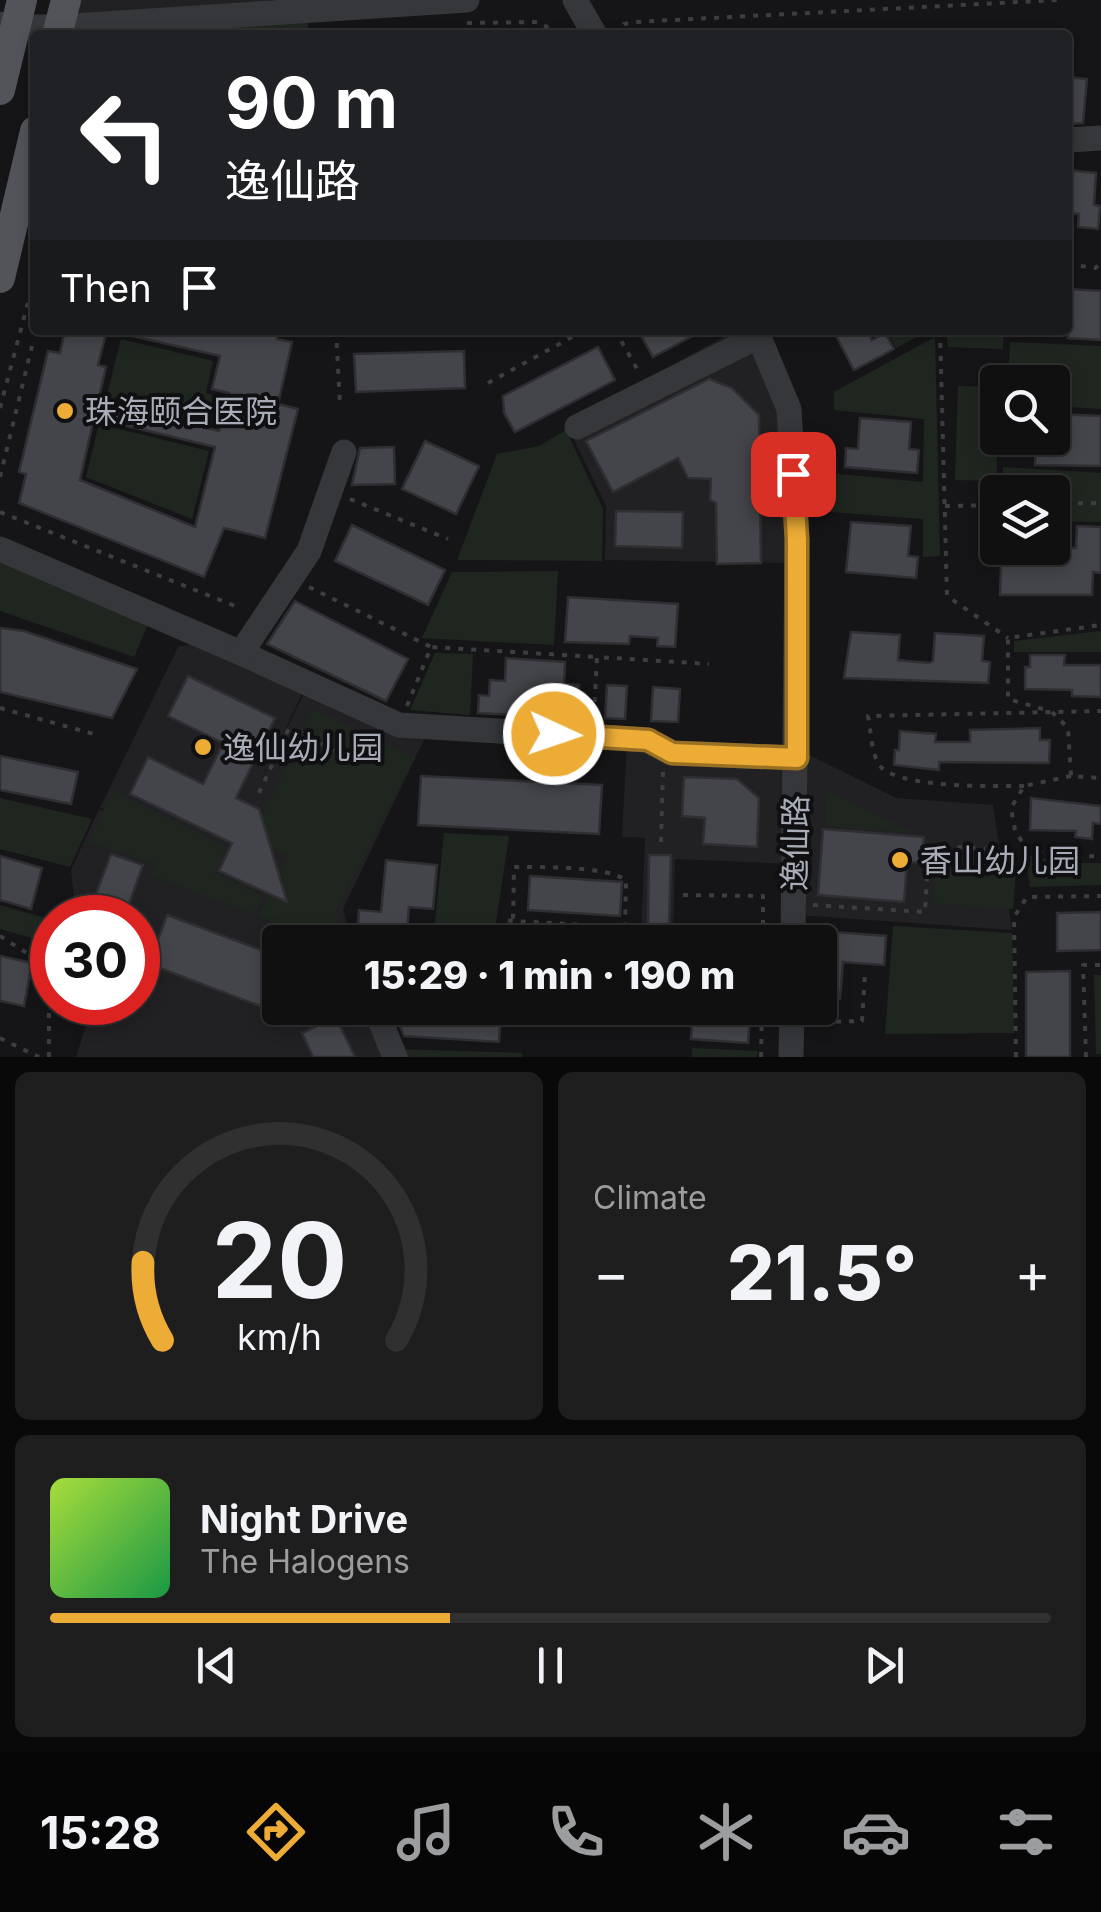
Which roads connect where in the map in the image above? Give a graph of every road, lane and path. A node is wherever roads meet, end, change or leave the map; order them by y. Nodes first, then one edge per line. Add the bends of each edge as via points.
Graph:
1 (575, 0) edge
2 (1058, 0) edge
3 (267, 6) edge
4 (464, 12) edge
5 (12, 17) edge
6 (61, 21) edge
7 (553, 30) edge
8 (591, 30) edge
9 (620, 30) edge
10 (0, 90) edge
11 (1101, 138) edge
12 (1072, 140) edge
13 (30, 151) edge
14 (1101, 264) edge
15 (1072, 265) edge
16 (0, 278) edge
17 (30, 295) edge
18 (336, 335) edge
19 (576, 335) edge
20 (619, 335) edge
21 (754, 335) edge
22 (759, 335) edge
23 (940, 335) edge
24 (32, 346) dead end
25 (488, 383) dead end
26 (649, 391) junction
27 (340, 406) dead end
28 (0, 408) edge
29 (577, 428) dead end
30 (344, 452) dead end
31 (0, 476) edge
32 (330, 490) junction
33 (1070, 504) edge
34 (1101, 504) edge
35 (980, 505) edge
36 (945, 506) junction
37 (0, 512) edge
38 (448, 539) dead end
39 (0, 549) edge
40 (291, 578) junction
41 (240, 608) dead end
42 (1101, 625) edge
43 (1008, 638) junction
44 (430, 647) junction
45 (240, 652) junction
46 (597, 658) junction
47 (709, 664) dead end
48 (0, 708) edge
49 (1050, 710) junction
50 (1101, 711) edge
51 (399, 725) junction
52 (94, 734) dead end
53 (592, 736) junction
54 (334, 750) dead end
55 (672, 753) junction
56 (797, 758) junction
57 (1071, 776) junction
58 (1101, 778) edge
59 (1024, 786) junction
60 (259, 793) dead end
61 (661, 842) dead end
62 (985, 850) dead end
63 (1101, 856) edge
64 (683, 896) dead end
65 (1101, 896) edge
66 (794, 904) junction
67 (513, 920) junction
68 (503, 925) edge
69 (762, 925) edge
70 (793, 925) edge
71 (0, 936) edge
72 (1101, 965) edge
73 (865, 973) dead end
74 (837, 1020) edge
75 (382, 1025) edge
76 (762, 1025) edge
77 (792, 1025) edge
78 (0, 1038) edge
79 (39, 1057) edge
80 (49, 1057) edge
81 (395, 1057) edge
82 (761, 1057) edge
83 (791, 1057) edge
84 (1016, 1057) edge
85 (1086, 1057) edge

1 - 8 street
2 - 9 path via 636,22
3 - 4 street
3 - 6 street
4 - 7 path
5 - 6 street
5 - 10 main road
11 - 12 street
13 - 16 main road
14 - 15 path
17 - 28 path
18 - 27 path
19 - 25 path
20 - 26 path
21 - 26 street
22 - 56 street, 逸仙路 via 789,409 797,539
23 - 36 path
24 - 31 path
26 - 29 street
30 - 32 street
32 - 38 path
32 - 40 street via 309,551
33 - 34 path
35 - 36 path
36 - 43 path via 947,596
37 - 41 path
39 - 45 street
40 - 44 path
40 - 45 street
42 - 43 path
43 - 49 path via 1008,698
44 - 46 path
44 - 51 path
45 - 51 street
46 - 47 path
46 - 53 path
48 - 52 path
49 - 50 path
49 - 57 path via 1068,728
49 - 59 path via 868,716 878,764 890,776
51 - 53 street
53 - 55 street via 648,740
54 - 60 path via 289,728
55 - 56 street
55 - 61 path via 663,769
56 - 66 street, 逸仙路
57 - 58 path
57 - 59 path
59 - 63 path via 1011,808 1014,830 1027,850
62 - 66 path via 929,845 925,912
64 - 69 path via 763,896
65 - 84 path via 1027,898 1014,917
66 - 70 street, 逸仙路
67 - 67 path via 624,927 626,880 514,867
67 - 68 path
71 - 80 path via 48,967
72 - 85 path via 1084,965
73 - 74 path via 862,1022
75 - 81 street
76 - 82 path
77 - 83 street
78 - 79 path

